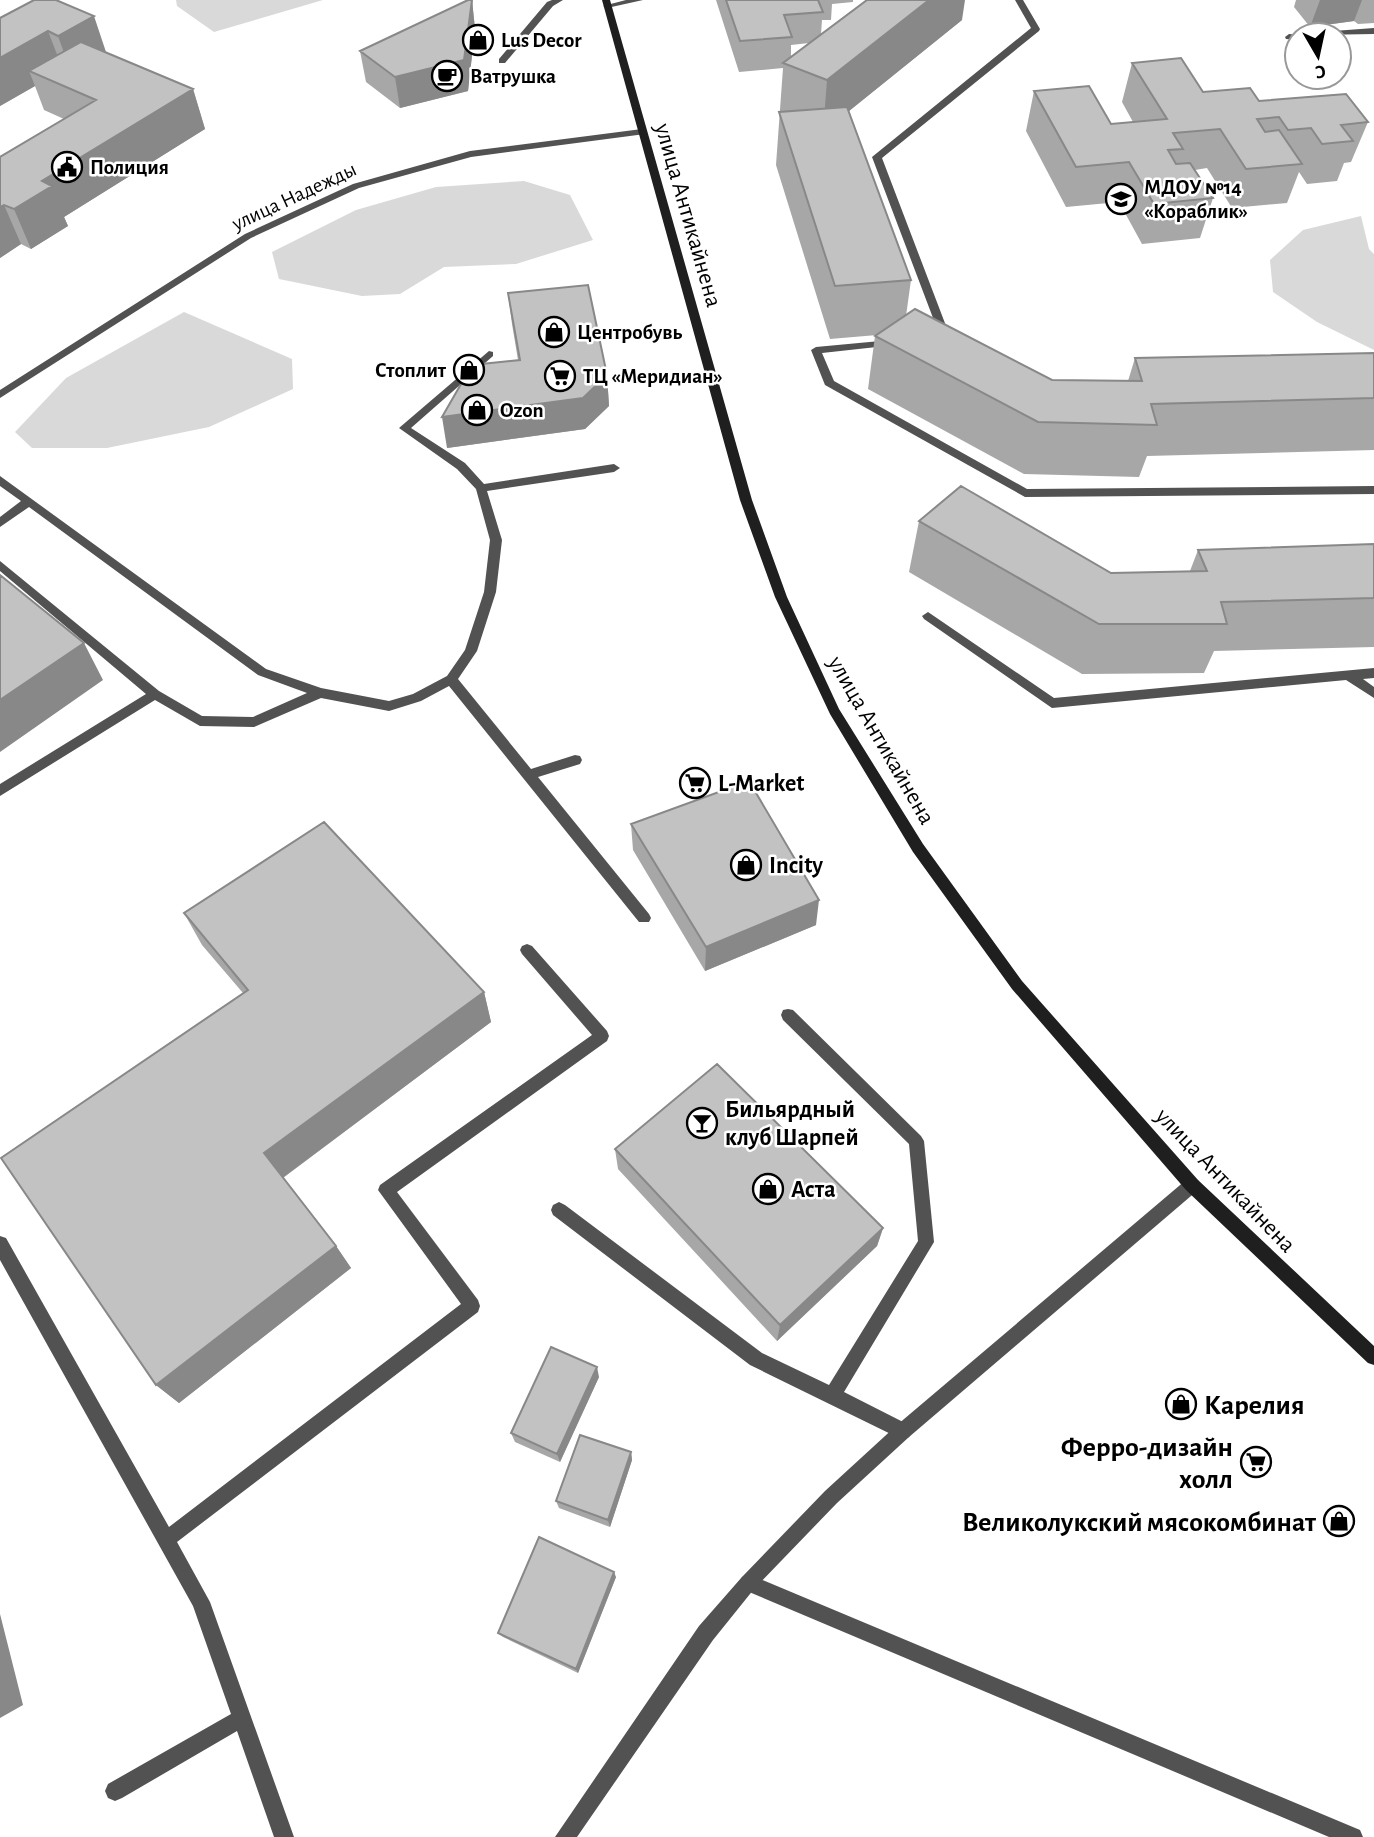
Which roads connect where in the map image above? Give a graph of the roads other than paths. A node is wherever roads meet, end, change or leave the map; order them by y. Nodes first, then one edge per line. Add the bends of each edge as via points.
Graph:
1 (559, 0) edge
2 (639, 0) edge
3 (1019, 0) edge
4 (607, 3) edge
5 (1374, 31) edge
6 (1353, 33) edge
7 (502, 61) dead end
8 (642, 132) junction
9 (933, 340) edge
10 (907, 342) edge
11 (489, 354) dead end
12 (0, 395) edge
13 (614, 468) dead end
14 (0, 480) edge
15 (481, 488) junction
16 (1374, 490) edge
17 (29, 501) junction
18 (0, 523) edge
19 (0, 565) edge
20 (928, 616) dead end
21 (1374, 673) edge
22 (1348, 675) junction
23 (451, 678) junction
24 (320, 693) junction
25 (1374, 693) edge
26 (155, 694) junction
27 (575, 760) dead end
28 (528, 775) junction
29 (0, 791) edge
30 (644, 918) dead end
31 (527, 950) dead end
32 (788, 1015) dead end
33 (1192, 1185) junction
34 (559, 1210) dead end
35 (0, 1244) edge
36 (1374, 1357) edge
37 (832, 1395) junction
38 (903, 1431) junction
39 (166, 1540) junction
40 (748, 1583) junction
41 (242, 1718) junction
42 (115, 1791) dead end
43 (284, 1837) edge
44 (565, 1837) edge
45 (1353, 1837) edge

1 - 7 street via 550,4
2 - 4 street
3 - 9 street via 1036,29 877,156 946,339
4 - 8 main road, улица Антикайнена
5 - 6 street
8 - 12 street, улица Надежды via 470,154 356,186 248,236
8 - 33 main road, улица Антикайнена via 746,500 781,597 834,712 918,848 1017,985
10 - 16 street via 816,350 829,383 1026,493
11 - 15 street via 404,428 461,466
13 - 15 street
14 - 17 street
15 - 23 street via 496,540 490,592 471,652
17 - 18 street
17 - 24 street via 262,672
19 - 26 street
20 - 22 street via 1052,703
21 - 22 street
22 - 25 street
23 - 24 street via 417,698 389,706
23 - 28 street
24 - 26 street via 254,722 200,721
26 - 29 street
27 - 28 street
28 - 30 street
31 - 39 street via 602,1036 386,1190 472,1306
32 - 37 street via 916,1141 926,1242
33 - 36 main road, улица Антикайнена
33 - 38 street
34 - 37 street via 756,1359
35 - 39 street
37 - 38 street
38 - 40 street
39 - 41 street via 201,1602
40 - 44 street via 706,1633
40 - 45 street
41 - 42 street
41 - 43 street

